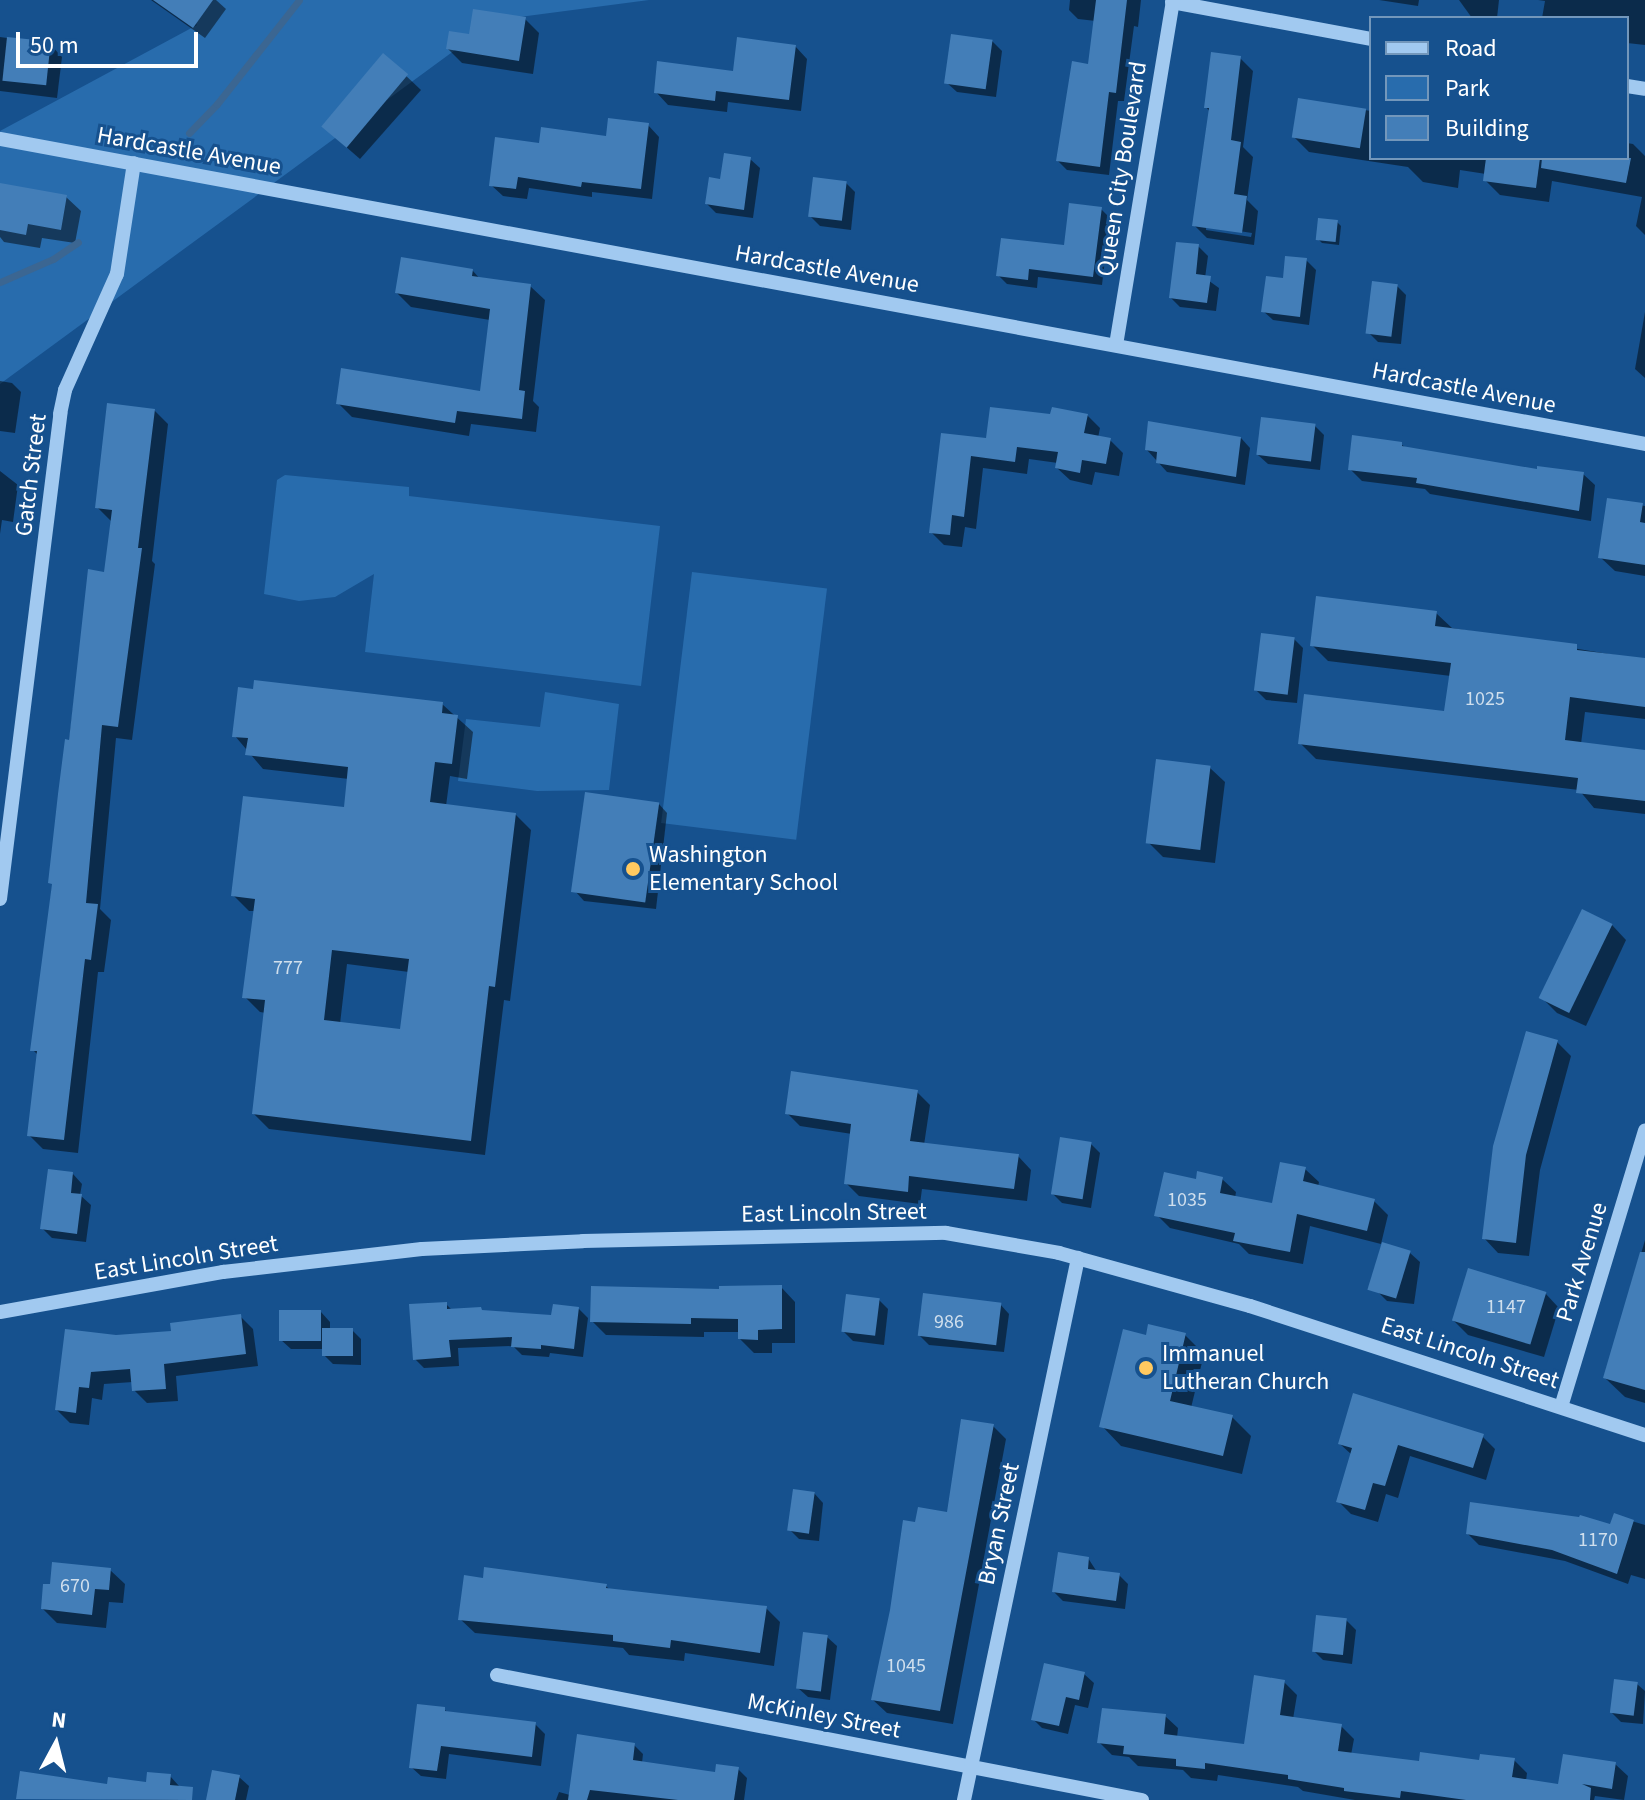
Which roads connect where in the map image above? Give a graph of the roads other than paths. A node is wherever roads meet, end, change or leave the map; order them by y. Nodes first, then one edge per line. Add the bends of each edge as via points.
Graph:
1 (1172, 1) edge
2 (1369, 39) edge
3 (0, 139) edge
4 (134, 163) junction
5 (1116, 345) junction
6 (1645, 444) edge
7 (0, 899) edge
8 (1645, 1130) edge
9 (1078, 1258) junction
10 (0, 1312) edge
11 (1561, 1407) junction
12 (1645, 1435) edge
13 (497, 1675) dead end
14 (970, 1767) junction
15 (964, 1800) edge
16 (1142, 1800) edge

1 - 2 street
1 - 5 street, Queen City Boulevard
3 - 4 street, Hardcastle Avenue
4 - 5 street, Hardcastle Avenue
4 - 7 street, Gatch Street via 117,274 65,390 60,414
5 - 6 street, Hardcastle Avenue
8 - 11 street, Park Avenue
9 - 10 street, East Lincoln Street via 946,1233 505,1243 247,1269
9 - 11 street, East Lincoln Street via 1318,1327
9 - 14 street, Bryan Street
11 - 12 street, East Lincoln Street
13 - 14 street, McKinley Street
14 - 15 street, Bryan Street
14 - 16 street, McKinley Street

